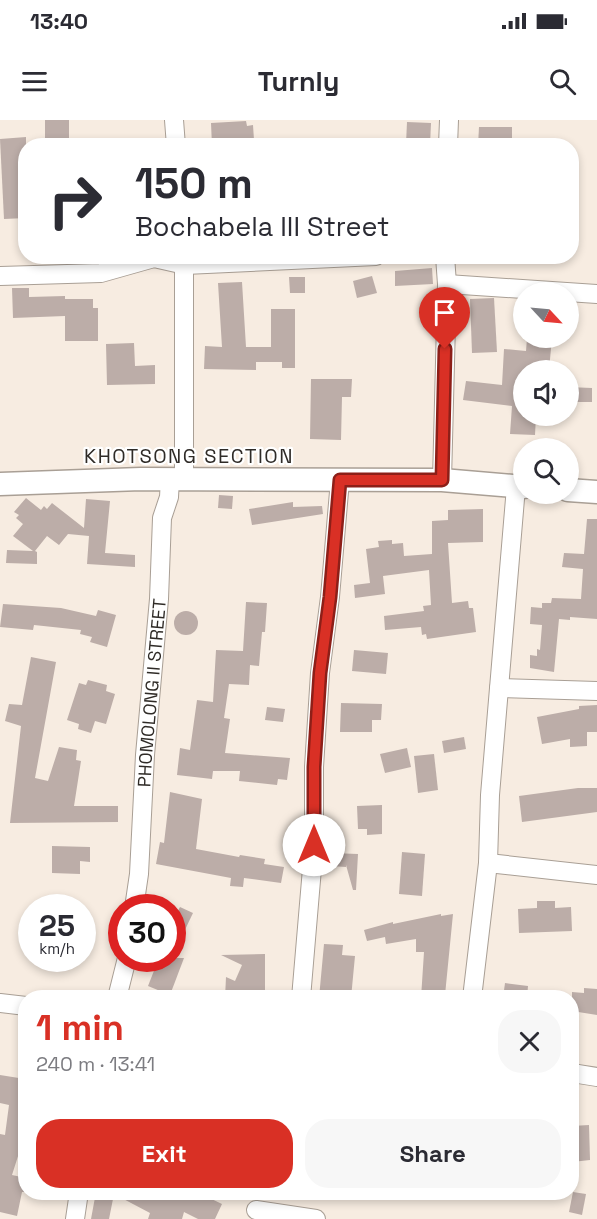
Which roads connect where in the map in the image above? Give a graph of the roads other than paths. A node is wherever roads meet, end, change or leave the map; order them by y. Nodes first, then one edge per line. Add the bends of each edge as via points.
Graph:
1 (174, 120) edge
2 (449, 120) edge
3 (175, 138) edge
4 (448, 138) edge
5 (133, 264) edge
6 (184, 264) edge
7 (446, 264) edge
8 (0, 276) edge
9 (447, 284) junction
10 (597, 294) edge
11 (177, 479) junction
12 (340, 480) junction
13 (442, 480) junction
14 (0, 484) edge
15 (513, 486) edge
16 (579, 491) edge
17 (597, 492) edge
18 (518, 504) edge
19 (499, 688) junction
20 (597, 691) edge
21 (488, 863) junction
22 (597, 875) edge
23 (136, 894) edge
24 (124, 972) edge
25 (119, 990) edge
26 (302, 990) edge
27 (473, 990) edge
28 (0, 1003) edge
29 (18, 1005) edge
30 (579, 1074) edge
31 (597, 1077) edge
32 (79, 1200) edge
33 (256, 1207) edge
34 (75, 1219) edge
35 (316, 1219) edge

1 - 3 street
2 - 4 street
5 - 8 street via 101,273
6 - 11 street, PHOMOLONG II STREET
7 - 9 street
9 - 10 street
9 - 13 street
11 - 12 street
11 - 14 street
11 - 23 street, PHOMOLONG II STREET via 162,518
12 - 13 street
12 - 26 street via 320,673 314,845
13 - 15 street
16 - 17 street
18 - 19 street
19 - 20 street
19 - 21 street
21 - 22 street
21 - 27 street
24 - 25 street
28 - 29 street
30 - 31 street
32 - 34 street
33 - 35 street

